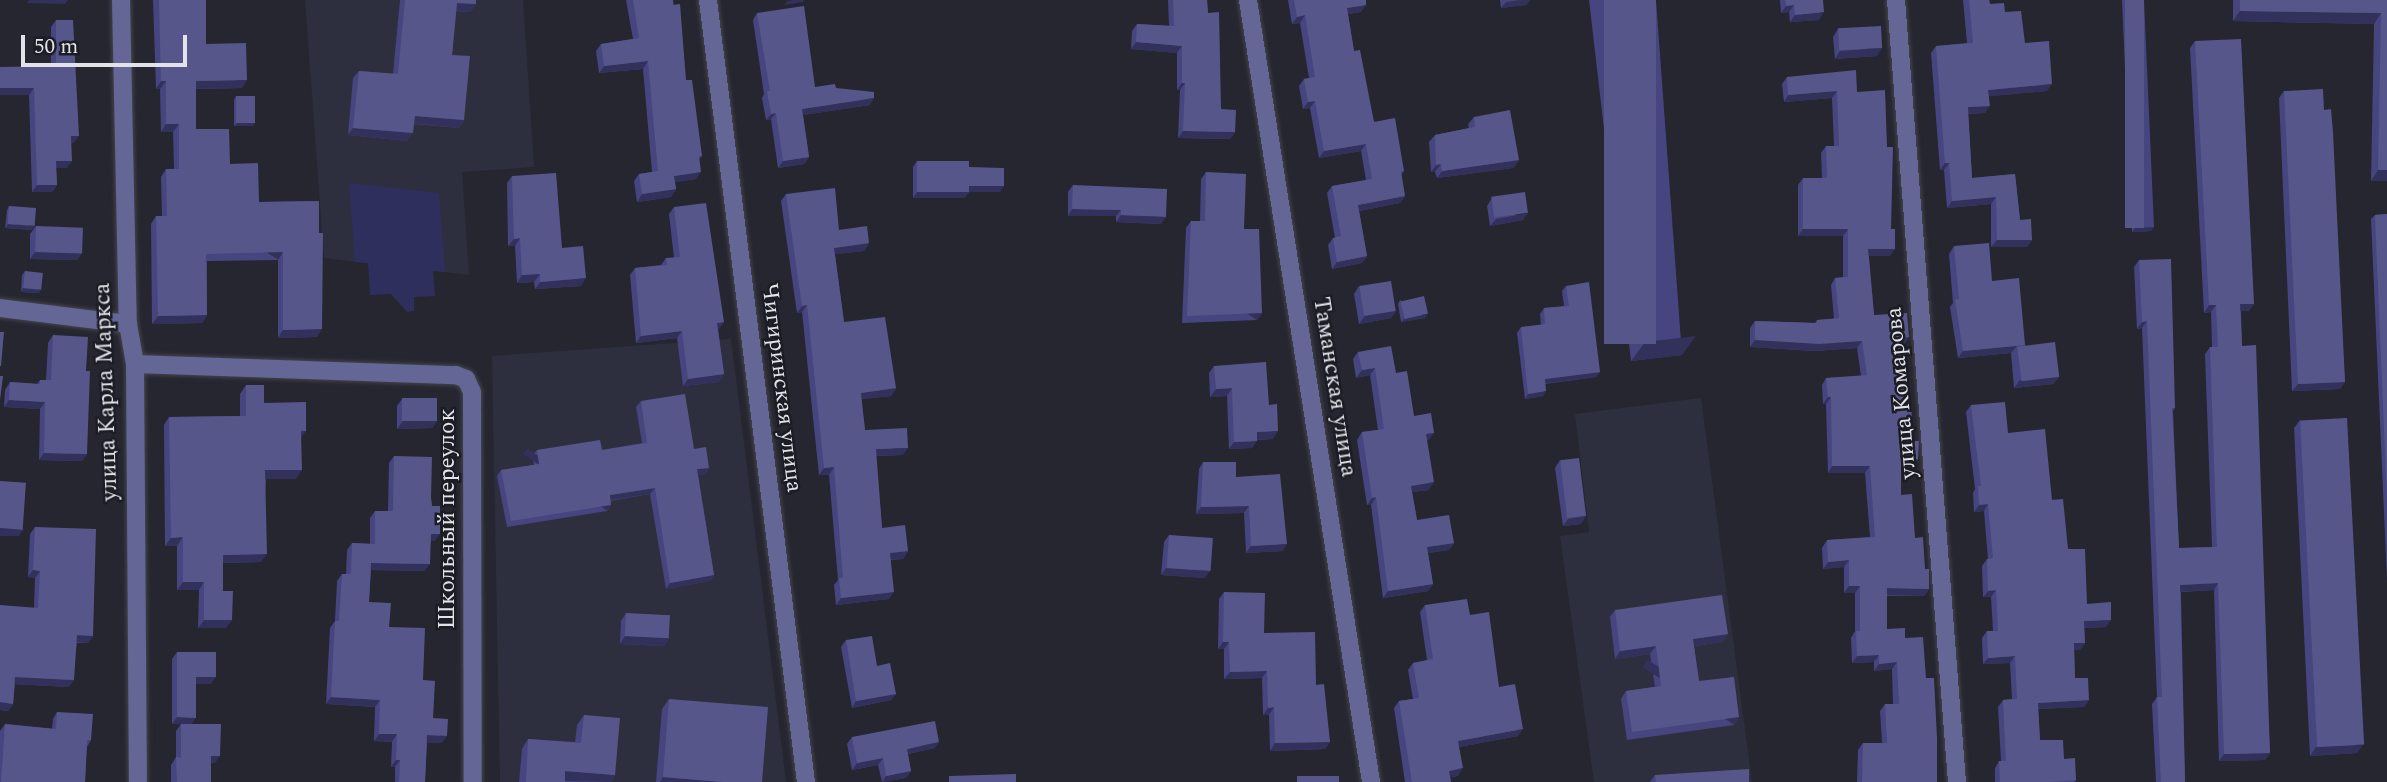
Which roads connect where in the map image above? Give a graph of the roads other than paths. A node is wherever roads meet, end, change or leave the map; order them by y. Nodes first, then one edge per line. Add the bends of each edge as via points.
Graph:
1 (121, 0) edge
2 (708, 0) edge
3 (1248, 0) edge
4 (1896, 0) edge
5 (0, 308) edge
6 (128, 324) junction
7 (135, 364) junction
8 (138, 782) edge
9 (473, 782) edge
10 (806, 782) edge
11 (1371, 782) edge
12 (1957, 782) edge

1 - 6 street, улица Карла Маркса
2 - 10 street, Чигиринская улица
3 - 11 street, Таманская улица
4 - 12 street, улица Комарова
5 - 6 street
6 - 7 street, улица Карла Маркса
7 - 8 street, улица Карла Маркса
7 - 9 street, Школьный переулок via 456,375 466,379 472,392

